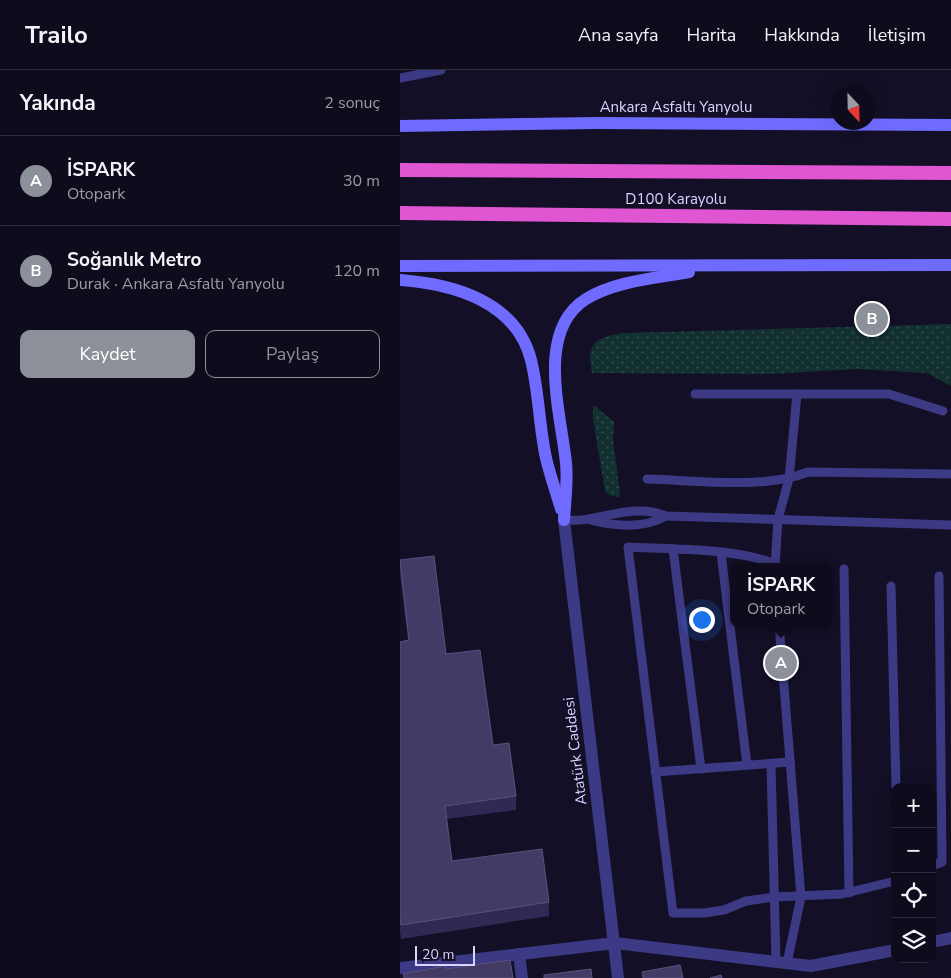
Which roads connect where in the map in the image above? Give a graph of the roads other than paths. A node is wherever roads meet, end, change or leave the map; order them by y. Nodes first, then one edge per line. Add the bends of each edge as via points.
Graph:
1 (441, 70) edge
2 (400, 78) edge
3 (951, 125) edge
4 (400, 126) edge
5 (400, 170) edge
6 (951, 173) edge
7 (400, 213) edge
8 (951, 219) edge
9 (951, 265) edge
10 (400, 266) edge
11 (717, 266) junction
12 (400, 280) edge
13 (695, 394) dead end
14 (797, 394) junction
15 (943, 411) dead end
16 (951, 474) edge
17 (647, 479) dead end
18 (789, 479) junction
19 (778, 519) junction
20 (564, 520) junction
21 (951, 524) edge
22 (673, 549) junction
23 (721, 553) junction
24 (771, 563) edge
25 (775, 563) edge
26 (844, 569) dead end
27 (939, 576) dead end
28 (891, 586) dead end
29 (730, 626) edge
30 (730, 628) edge
31 (780, 628) edge
32 (790, 762) junction
33 (771, 764) junction
34 (747, 765) junction
35 (701, 769) junction
36 (655, 772) junction
37 (896, 783) edge
38 (936, 864) edge
39 (891, 882) edge
40 (849, 893) junction
41 (774, 897) junction
42 (801, 897) junction
43 (951, 938) edge
44 (936, 941) edge
45 (615, 943) junction
46 (891, 951) edge
47 (519, 954) junction
48 (781, 963) junction
49 (400, 968) edge
50 (812, 972) edge
51 (522, 978) edge
52 (618, 978) edge

1 - 2 lane
3 - 4 main road, Ankara Asfaltı Yanyolu via 597,123
5 - 6 highway, D100 Karayolu
7 - 8 highway, D100 Karayolu
9 - 11 main road
10 - 11 main road
11 - 20 main road via 605,291 572,309 558,334 555,349 558,409 567,465
12 - 20 main road via 431,282 460,290 486,302 519,332 531,359 546,459
13 - 14 lane
14 - 15 lane via 889,394
14 - 18 lane
16 - 18 lane via 808,472
17 - 18 lane via 758,482
18 - 19 lane
19 - 20 lane via 666,516 655,522 612,526 587,520
19 - 21 lane
19 - 25 lane
20 - 45 street, Atatürk Caddesi
22 - 23 lane
22 - 35 lane
22 - 36 lane via 628,547
23 - 24 lane via 757,556
23 - 29 lane
26 - 40 lane
27 - 38 lane via 942,862
28 - 37 lane
30 - 34 lane
31 - 32 lane
32 - 33 lane
32 - 42 lane
33 - 34 lane
33 - 41 lane
34 - 35 lane
35 - 36 lane
36 - 41 lane via 673,913 724,910 746,901
39 - 40 lane
40 - 42 lane
41 - 42 lane
41 - 48 lane
42 - 48 lane
43 - 44 street
45 - 47 street
45 - 48 street
45 - 52 street, Atatürk Caddesi
46 - 50 street
47 - 49 street
47 - 51 street
48 - 50 street

